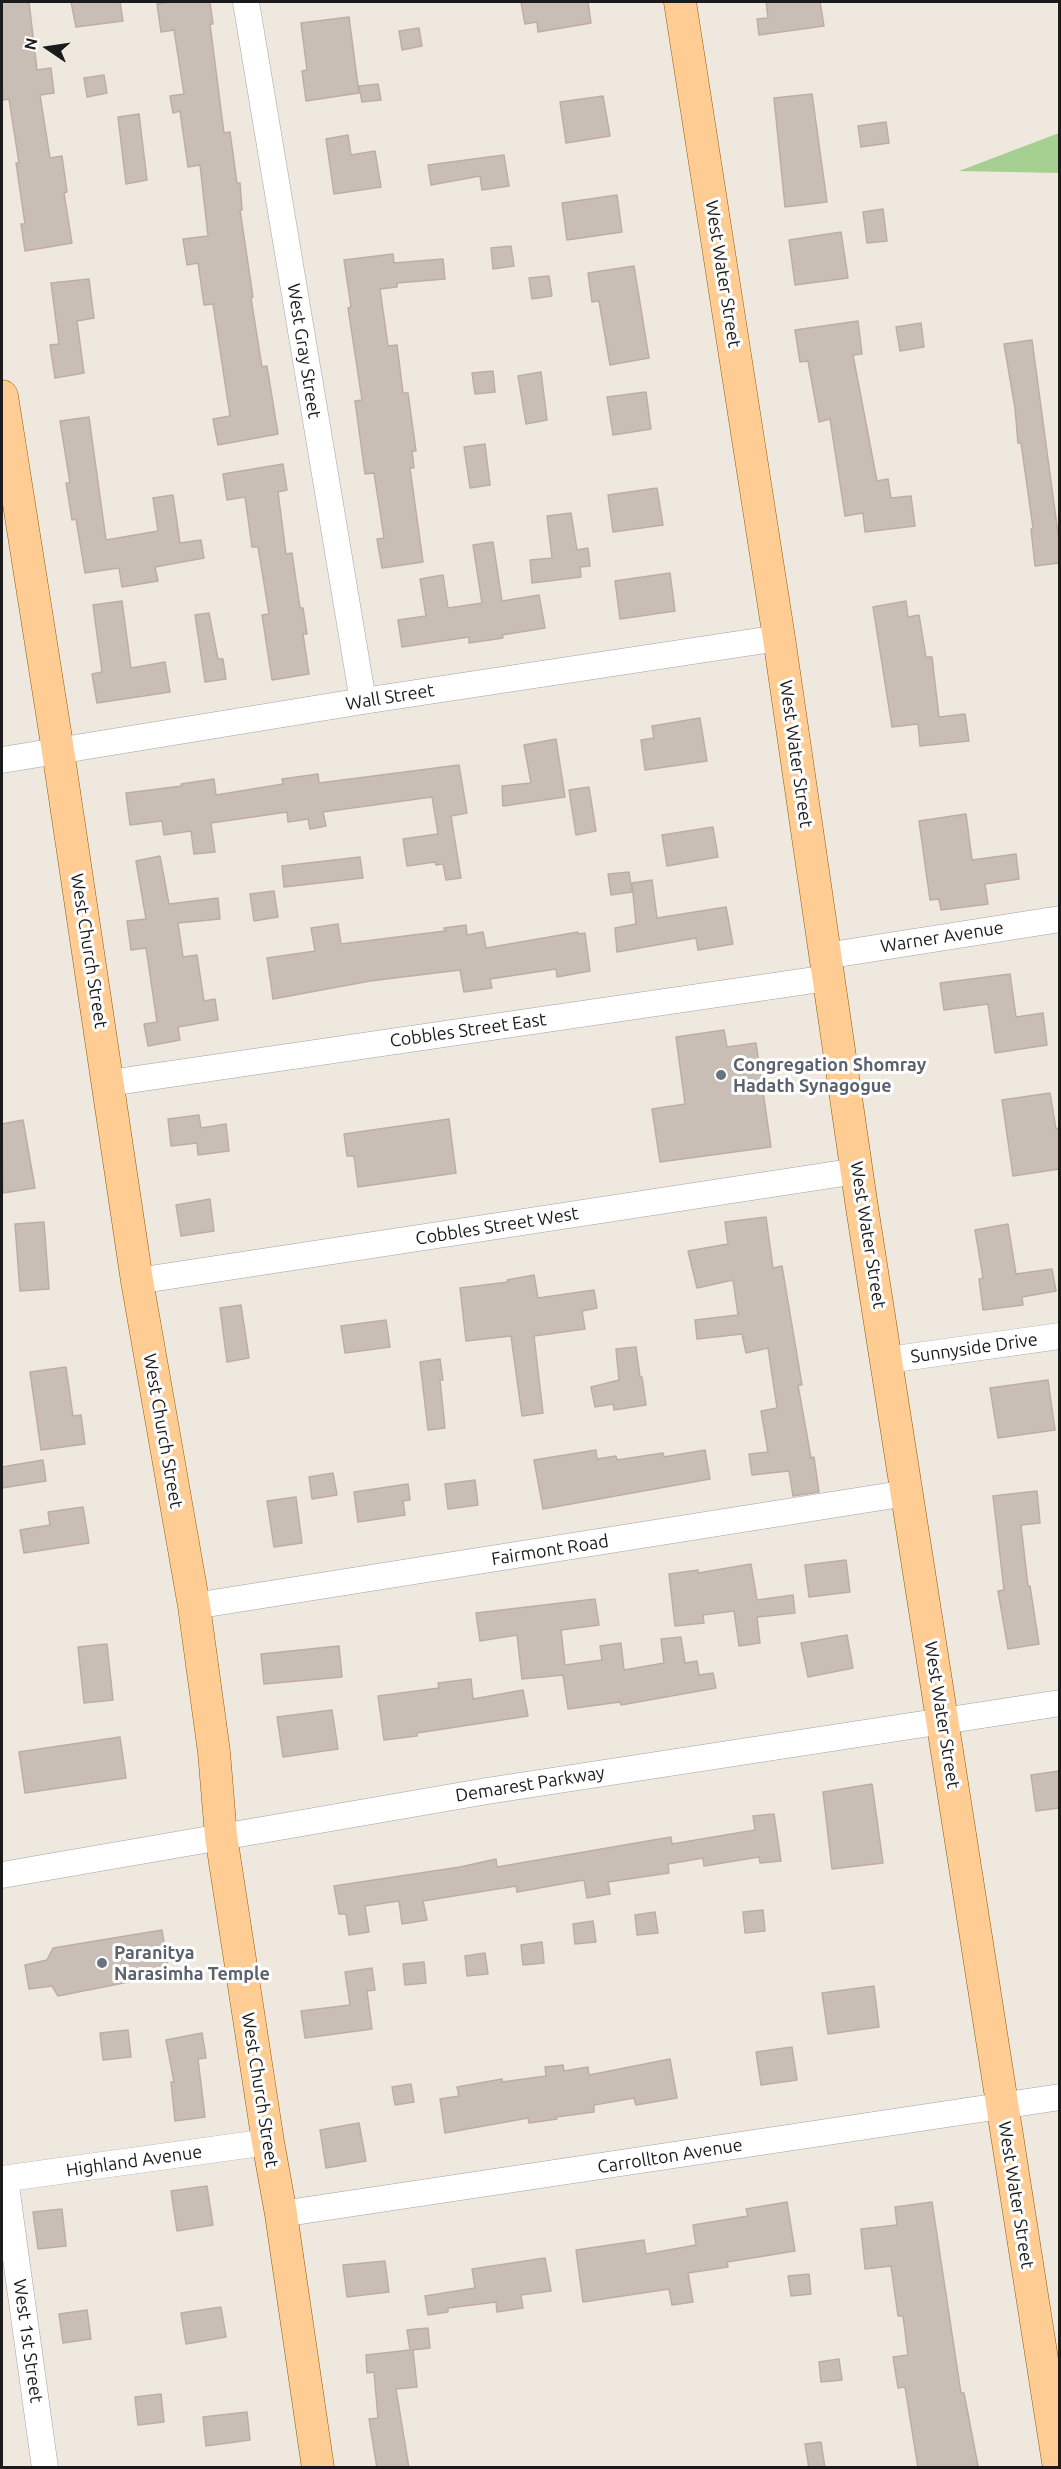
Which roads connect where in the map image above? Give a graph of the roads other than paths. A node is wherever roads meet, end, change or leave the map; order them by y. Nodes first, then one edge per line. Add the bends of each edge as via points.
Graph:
1 (246, 2) edge
2 (680, 2) edge
3 (2, 396) edge
4 (779, 638) junction
5 (363, 701) junction
6 (58, 751) junction
7 (2, 760) edge
8 (1059, 919) edge
9 (826, 967) junction
10 (109, 1083) junction
11 (857, 1171) junction
12 (137, 1281) junction
13 (1059, 1336) edge
14 (888, 1360) junction
15 (907, 1493) junction
16 (194, 1606) junction
17 (1059, 1703) edge
18 (943, 1720) junction
19 (221, 1836) junction
20 (2, 1875) edge
21 (1059, 2097) edge
22 (1001, 2106) junction
23 (267, 2142) junction
24 (4, 2179) edge
25 (281, 2214) junction
26 (1058, 2451) edge
27 (45, 2468) edge
28 (318, 2468) edge

1 - 5 street, West Gray Street
2 - 4 main road, West Water Street
3 - 6 main road, West Church Street
4 - 5 street, Wall Street
4 - 9 main road, West Water Street
5 - 6 street, Wall Street
6 - 7 street, Wall Street
6 - 10 main road, West Church Street
8 - 9 street, Warner Avenue
9 - 10 street, Cobbles Street East
9 - 11 main road, West Water Street
10 - 12 main road, West Church Street
11 - 12 street, Cobbles Street West
11 - 14 main road, West Water Street
12 - 16 main road, West Church Street
13 - 14 street, Sunnyside Drive
14 - 15 main road, West Water Street
15 - 16 street, Fairmont Road
15 - 18 main road, West Water Street
16 - 19 main road, West Church Street
17 - 18 street, Demarest Parkway
18 - 19 street, Demarest Parkway
18 - 22 main road, West Water Street
19 - 20 street, Demarest Parkway
19 - 23 main road, West Church Street
21 - 22 street, Carrollton Avenue
22 - 25 street, Carrollton Avenue
22 - 26 main road, West Water Street
23 - 24 street, Highland Avenue
23 - 25 main road, West Church Street
24 - 27 street, West 1st Street
25 - 28 main road, West Church Street

